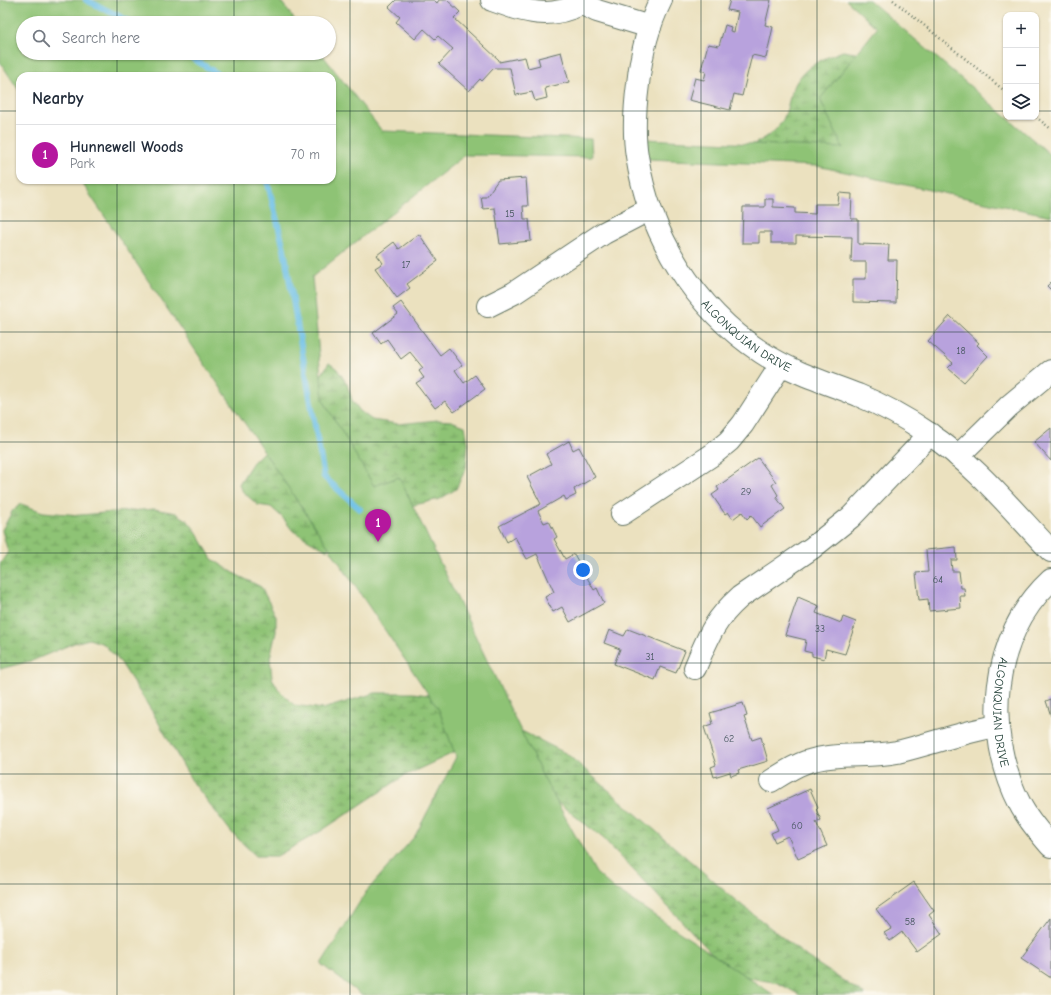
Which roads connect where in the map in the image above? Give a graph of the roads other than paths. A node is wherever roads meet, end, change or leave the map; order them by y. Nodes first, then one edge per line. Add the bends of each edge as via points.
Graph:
1 (492, 0) edge
2 (661, 0) edge
3 (578, 2) edge
4 (650, 27) junction
5 (650, 209) junction
6 (488, 306) dead end
7 (781, 365) junction
8 (1051, 371) edge
9 (930, 434) junction
10 (958, 456) junction
11 (622, 514) dead end
12 (1051, 551) edge
13 (1051, 580) edge
14 (695, 668) dead end
15 (997, 726) junction
16 (771, 780) dead end
17 (1051, 846) edge

1 - 3 street via 530,12 546,14 569,10
2 - 4 street, ALGONQUIAN DRIVE
3 - 4 street
4 - 5 street, ALGONQUIAN DRIVE via 638,78 635,128 637,155
5 - 6 street via 604,233 514,293
5 - 7 street, ALGONQUIAN DRIVE via 675,262 702,300 738,335
7 - 9 street, ALGONQUIAN DRIVE via 884,407
7 - 11 street via 743,424 729,440 712,455
8 - 10 street via 1009,406
9 - 10 street, ALGONQUIAN DRIVE
9 - 14 street via 851,517 728,607 710,632
10 - 12 street, ALGONQUIAN DRIVE
13 - 15 street, ALGONQUIAN DRIVE via 1035,596 1013,633 1000,677
15 - 16 street via 890,753 818,759 791,768
15 - 17 street, ALGONQUIAN DRIVE via 1008,776 1020,804

